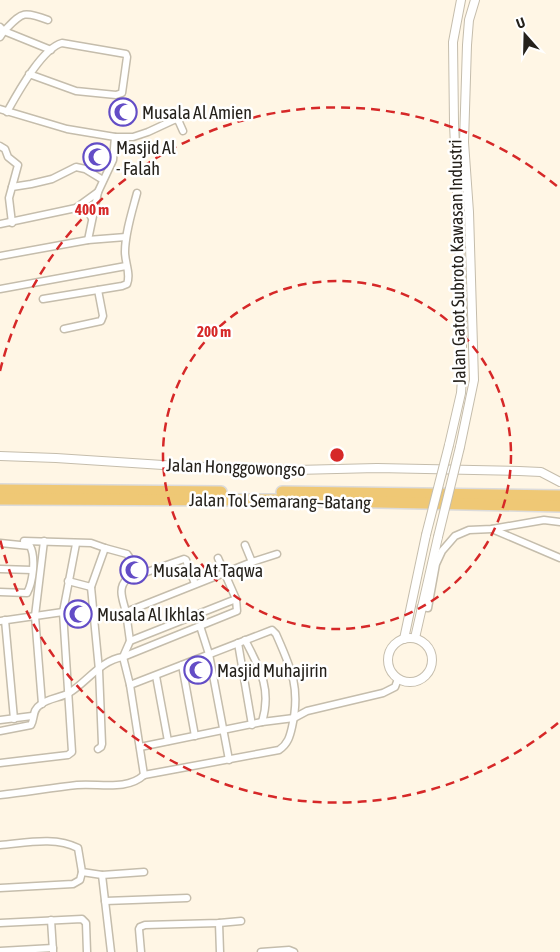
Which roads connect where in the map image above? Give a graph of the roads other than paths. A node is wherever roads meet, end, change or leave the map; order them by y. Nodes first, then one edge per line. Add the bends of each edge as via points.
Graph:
1 (461, 0) edge
2 (475, 0) edge
3 (48, 20) dead end
4 (1, 32) edge
5 (50, 50) junction
6 (29, 74) junction
7 (2, 110) edge
8 (183, 131) dead end
9 (115, 137) junction
10 (0, 146) edge
11 (103, 180) junction
12 (12, 187) junction
13 (98, 192) junction
14 (137, 193) dead end
15 (76, 208) junction
16 (92, 218) junction
17 (12, 222) junction
18 (0, 224) edge
19 (126, 237) junction
20 (88, 240) junction
21 (0, 256) edge
22 (126, 266) junction
23 (0, 289) edge
24 (98, 290) junction
25 (43, 299) dead end
26 (64, 329) dead end
27 (0, 456) edge
28 (560, 482) edge
29 (0, 490) edge
30 (560, 496) edge
31 (0, 499) edge
32 (560, 506) edge
33 (560, 522) edge
34 (492, 529) junction
35 (0, 541) edge
36 (44, 542) junction
37 (76, 544) junction
38 (245, 545) dead end
39 (105, 548) junction
40 (277, 554) dead end
41 (218, 558) dead end
42 (560, 558) edge
43 (252, 562) junction
44 (0, 569) edge
45 (32, 570) junction
46 (224, 573) junction
47 (127, 579) junction
48 (68, 581) junction
49 (195, 584) junction
50 (91, 587) junction
51 (0, 592) edge
52 (236, 599) junction
53 (421, 607) junction
54 (63, 612) junction
55 (126, 612) junction
56 (35, 616) junction
57 (3, 621) edge
58 (200, 626) junction
59 (415, 638) junction
60 (404, 639) junction
61 (245, 640) junction
62 (130, 641) junction
63 (238, 643) junction
64 (209, 654) junction
65 (123, 657) junction
66 (182, 665) junction
67 (99, 670) junction
68 (156, 676) junction
69 (398, 679) junction
70 (130, 685) junction
71 (68, 694) junction
72 (42, 704) junction
73 (32, 716) junction
74 (294, 718) junction
75 (14, 719) junction
76 (0, 720) edge
77 (262, 722) junction
78 (252, 725) junction
79 (223, 730) junction
80 (0, 731) edge
81 (195, 736) junction
82 (168, 741) junction
83 (140, 747) junction
84 (98, 749) dead end
85 (229, 760) junction
86 (0, 763) edge
87 (144, 775) junction
88 (0, 796) edge
89 (0, 845) edge
90 (82, 872) junction
91 (144, 872) dead end
92 (102, 874) junction
93 (0, 888) edge
94 (186, 898) dead end
95 (105, 901) junction
96 (51, 920) junction
97 (241, 921) dead end
98 (0, 922) edge
99 (218, 923) junction
100 (0, 950) edge
101 (53, 950) edge
102 (87, 952) edge
103 (111, 952) edge
104 (141, 952) edge
105 (220, 952) edge
106 (261, 952) edge
107 (294, 952) edge

1 - 60 street, Jalan Gatot Subroto Kawasan Industri, bridge via 452,42 462,311 461,393
2 - 53 street, Jalan Gatot Subroto Kawasan Industri, bridge via 467,45 464,142 474,380
3 - 4 street via 20,15
4 - 5 street
5 - 6 street
5 - 6 street via 62,43 126,54 122,93 76,91
6 - 7 street
7 - 9 street via 67,129
8 - 9 street via 176,119 148,132
9 - 11 street via 113,160
10 - 12 street via 18,165
11 - 12 street via 76,167 52,179
11 - 13 street
12 - 17 street
13 - 15 street
13 - 16 street
14 - 19 street
15 - 16 street via 88,212
15 - 17 street
16 - 20 street
17 - 18 street
19 - 20 street
19 - 22 street
20 - 21 street
22 - 23 street
22 - 24 street via 127,284
24 - 25 street
24 - 26 street via 101,321
27 - 28 street, Jalan Honggowongso via 296,470 519,470 541,472
29 - 30 highway, Jalan Tol Semarang–Batang
31 - 32 highway, Jalan Tol Semarang–Batang via 289,500
33 - 34 street via 544,520
34 - 42 street
34 - 53 street via 469,530 449,541 436,564 428,608
35 - 36 street
35 - 45 street via 30,546
36 - 37 street
36 - 56 street
37 - 39 street via 91,543
37 - 48 street
38 - 43 street
39 - 47 street via 130,557
39 - 50 street
40 - 43 street
41 - 46 street
43 - 46 street
44 - 45 street
45 - 51 street via 28,593
46 - 49 street
46 - 52 street
47 - 49 street via 182,559 186,560
47 - 55 street via 121,588
48 - 50 street
48 - 54 street
49 - 55 street
50 - 67 street
52 - 58 street via 237,611
52 - 62 street
53 - 59 street, Jalan Gatot Subroto Kawasan Industri
54 - 56 street
54 - 71 street
55 - 62 street
56 - 57 street
56 - 72 street
57 - 75 street
58 - 64 street
58 - 65 street
59 - 60 street
59 - 69 street via 430,650 430,669 416,681
60 - 69 street via 394,645 388,656 390,669
61 - 63 street
61 - 74 street via 275,631 295,687
61 - 77 street via 264,681 266,711
62 - 65 street
63 - 64 street
63 - 78 street
64 - 66 street
64 - 79 street
65 - 67 street via 108,661
65 - 70 street
66 - 68 street
66 - 81 street
67 - 71 street
67 - 84 street via 102,748
68 - 70 street
68 - 82 street
69 - 74 street via 395,687 383,693 307,711
70 - 83 street
71 - 72 street
71 - 86 street via 72,752 68,756
72 - 73 street
73 - 75 street
73 - 80 street via 33,722 29,726
74 - 77 street
74 - 85 street via 288,741 279,750
75 - 76 street
77 - 78 street
78 - 79 street
79 - 81 street
79 - 85 street
81 - 82 street
82 - 83 street
83 - 87 street
85 - 87 street
87 - 88 street via 127,783 80,785
89 - 90 street via 70,844 78,848
90 - 92 street
90 - 93 street via 80,880 73,884
91 - 92 street
92 - 95 street
94 - 95 street
95 - 103 street
96 - 98 street
96 - 101 street
96 - 102 street via 82,919 86,923
97 - 99 street
99 - 104 street via 142,926 139,930
99 - 105 street
100 - 101 street
106 - 107 street

